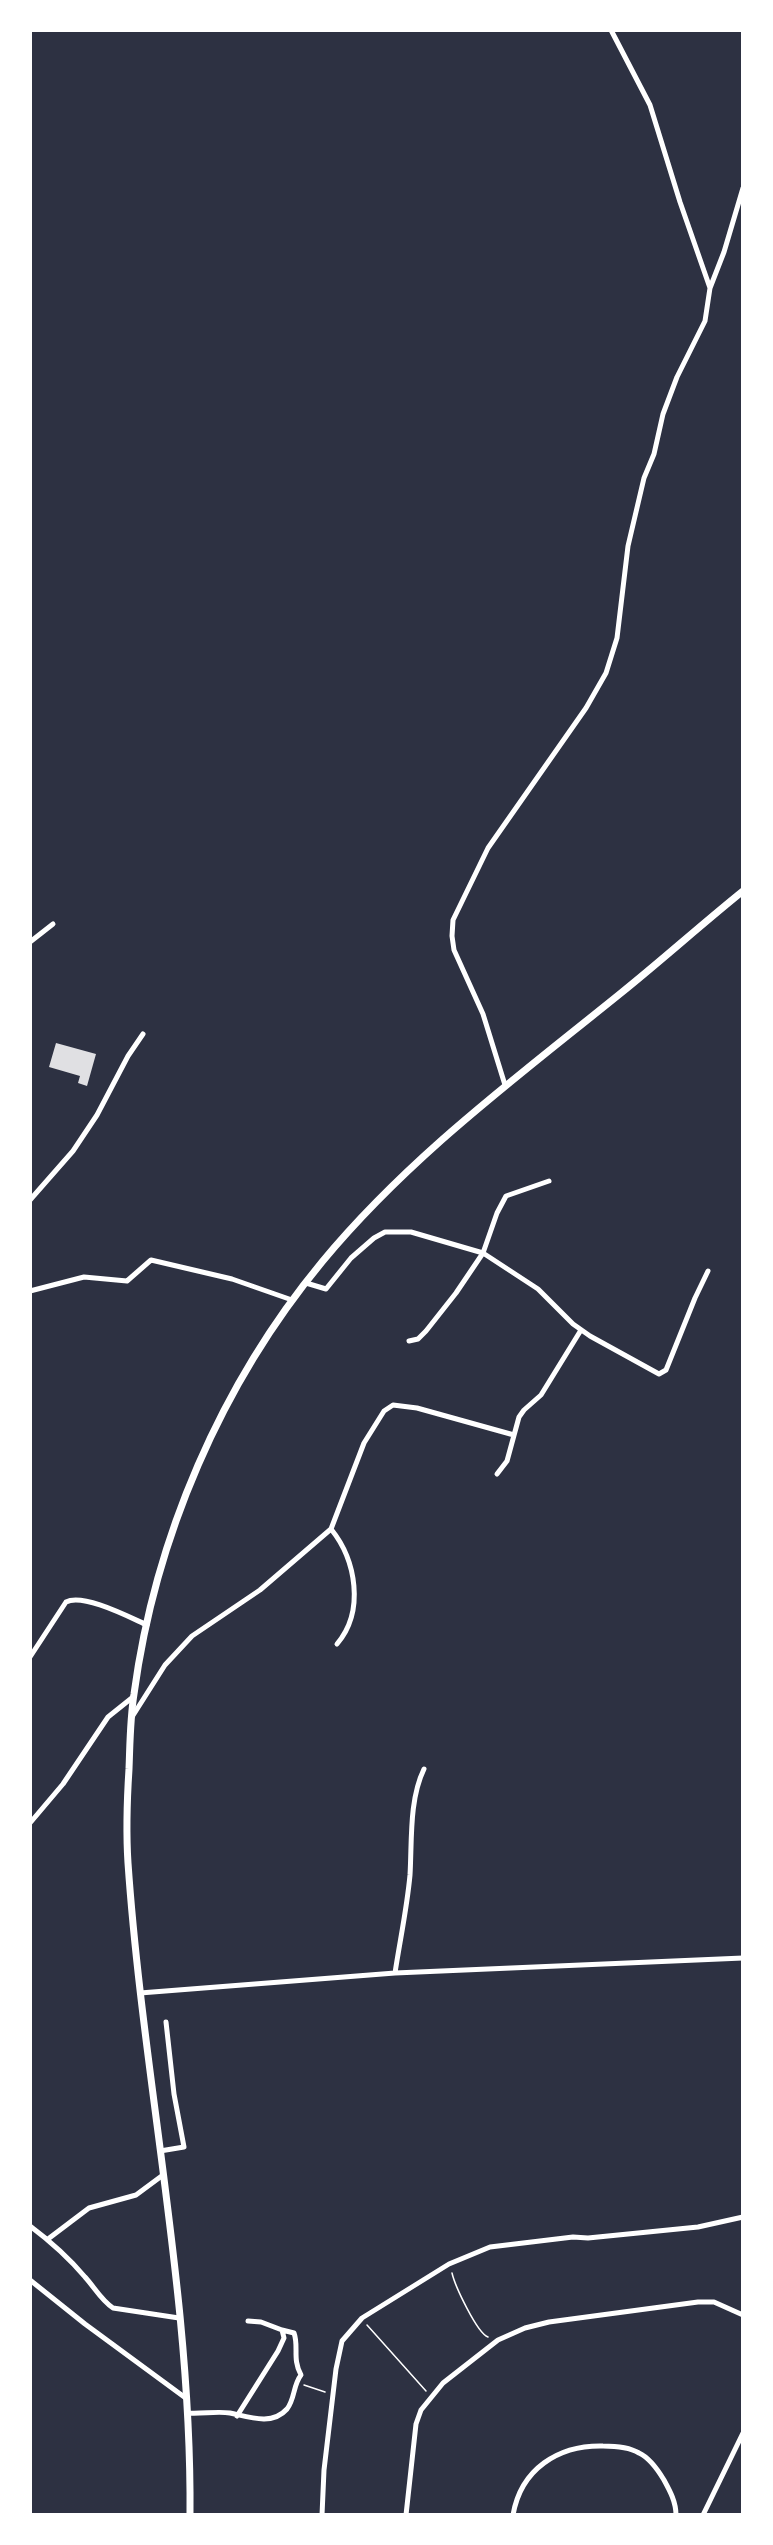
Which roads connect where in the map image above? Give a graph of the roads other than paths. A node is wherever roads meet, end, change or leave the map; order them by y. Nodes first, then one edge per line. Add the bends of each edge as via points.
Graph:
1 (611, 30) edge
2 (743, 188) edge
3 (710, 288) junction
4 (743, 891) edge
5 (53, 924) dead end
6 (30, 942) edge
7 (143, 1035) dead end
8 (505, 1084) junction
9 (549, 1181) dead end
10 (30, 1200) edge
11 (483, 1253) junction
12 (708, 1270) dead end
13 (306, 1283) junction
14 (30, 1291) edge
15 (292, 1300) junction
16 (581, 1330) junction
17 (409, 1341) dead end
18 (514, 1435) junction
19 (497, 1474) dead end
20 (331, 1528) junction
21 (147, 1625) junction
22 (338, 1644) dead end
23 (30, 1656) edge
24 (133, 1698) junction
25 (132, 1719) junction
26 (424, 1769) dead end
27 (30, 1823) edge
28 (743, 1958) edge
29 (395, 1973) junction
30 (140, 1992) junction
31 (166, 2022) dead end
32 (160, 2151) junction
33 (163, 2175) junction
34 (743, 2217) edge
35 (30, 2226) edge
36 (48, 2239) junction
37 (30, 2280) edge
38 (743, 2315) edge
39 (179, 2318) junction
40 (248, 2321) dead end
41 (282, 2330) junction
42 (187, 2398) junction
43 (188, 2413) junction
44 (237, 2416) junction
45 (743, 2433) edge
46 (190, 2515) edge
47 (322, 2515) edge
48 (406, 2515) edge
49 (513, 2515) edge
50 (676, 2515) edge
51 (703, 2515) edge

1 - 3 street via 654,114
2 - 3 street
3 - 8 street via 705,321 663,414 644,478 628,546 616,638 606,672 586,708 489,848 453,920 454,950 483,1014
4 - 8 main road
5 - 6 street
7 - 10 street via 73,1151
8 - 13 main road via 389,1189
9 - 11 street via 506,1196
11 - 13 street via 411,1232 385,1232 361,1248 329,1287
11 - 16 street via 538,1289
11 - 17 street via 426,1331
12 - 16 street via 664,1373 659,1374
13 - 15 main road
14 - 15 street via 84,1277 127,1281 151,1260 232,1279
15 - 21 main road via 222,1413 172,1532
16 - 18 street via 544,1390 524,1410
18 - 19 street via 507,1461
18 - 20 street via 442,1413 393,1406 380,1416 364,1443
20 - 22 street via 348,1557 355,1597 351,1620
20 - 25 street via 260,1590 192,1636 165,1665
21 - 23 street via 74,1599 66,1602
21 - 24 main road
24 - 25 main road
24 - 27 street via 108,1716 70,1775
25 - 30 main road via 127,1856
26 - 29 street via 416,1795 410,1878
28 - 29 street
29 - 30 street
30 - 32 main road
31 - 32 street via 184,2147
32 - 33 main road
33 - 36 street via 136,2195 89,2208
33 - 39 main road
34 - 47 street via 688,2228 490,2247 449,2264 362,2318 342,2342 332,2395
35 - 36 street
36 - 39 street via 113,2308
37 - 42 street
38 - 48 street via 714,2302 698,2302 549,2322 498,2340 458,2370 421,2410
39 - 42 main road
40 - 41 street
41 - 44 street via 284,2338 278,2351
41 - 44 street via 294,2333 294,2355 301,2375 290,2405 278,2417 261,2420
42 - 43 main road
43 - 44 street
43 - 46 main road
45 - 51 street
49 - 50 street via 525,2481 548,2458 572,2449 601,2446 639,2452 651,2461 672,2496

